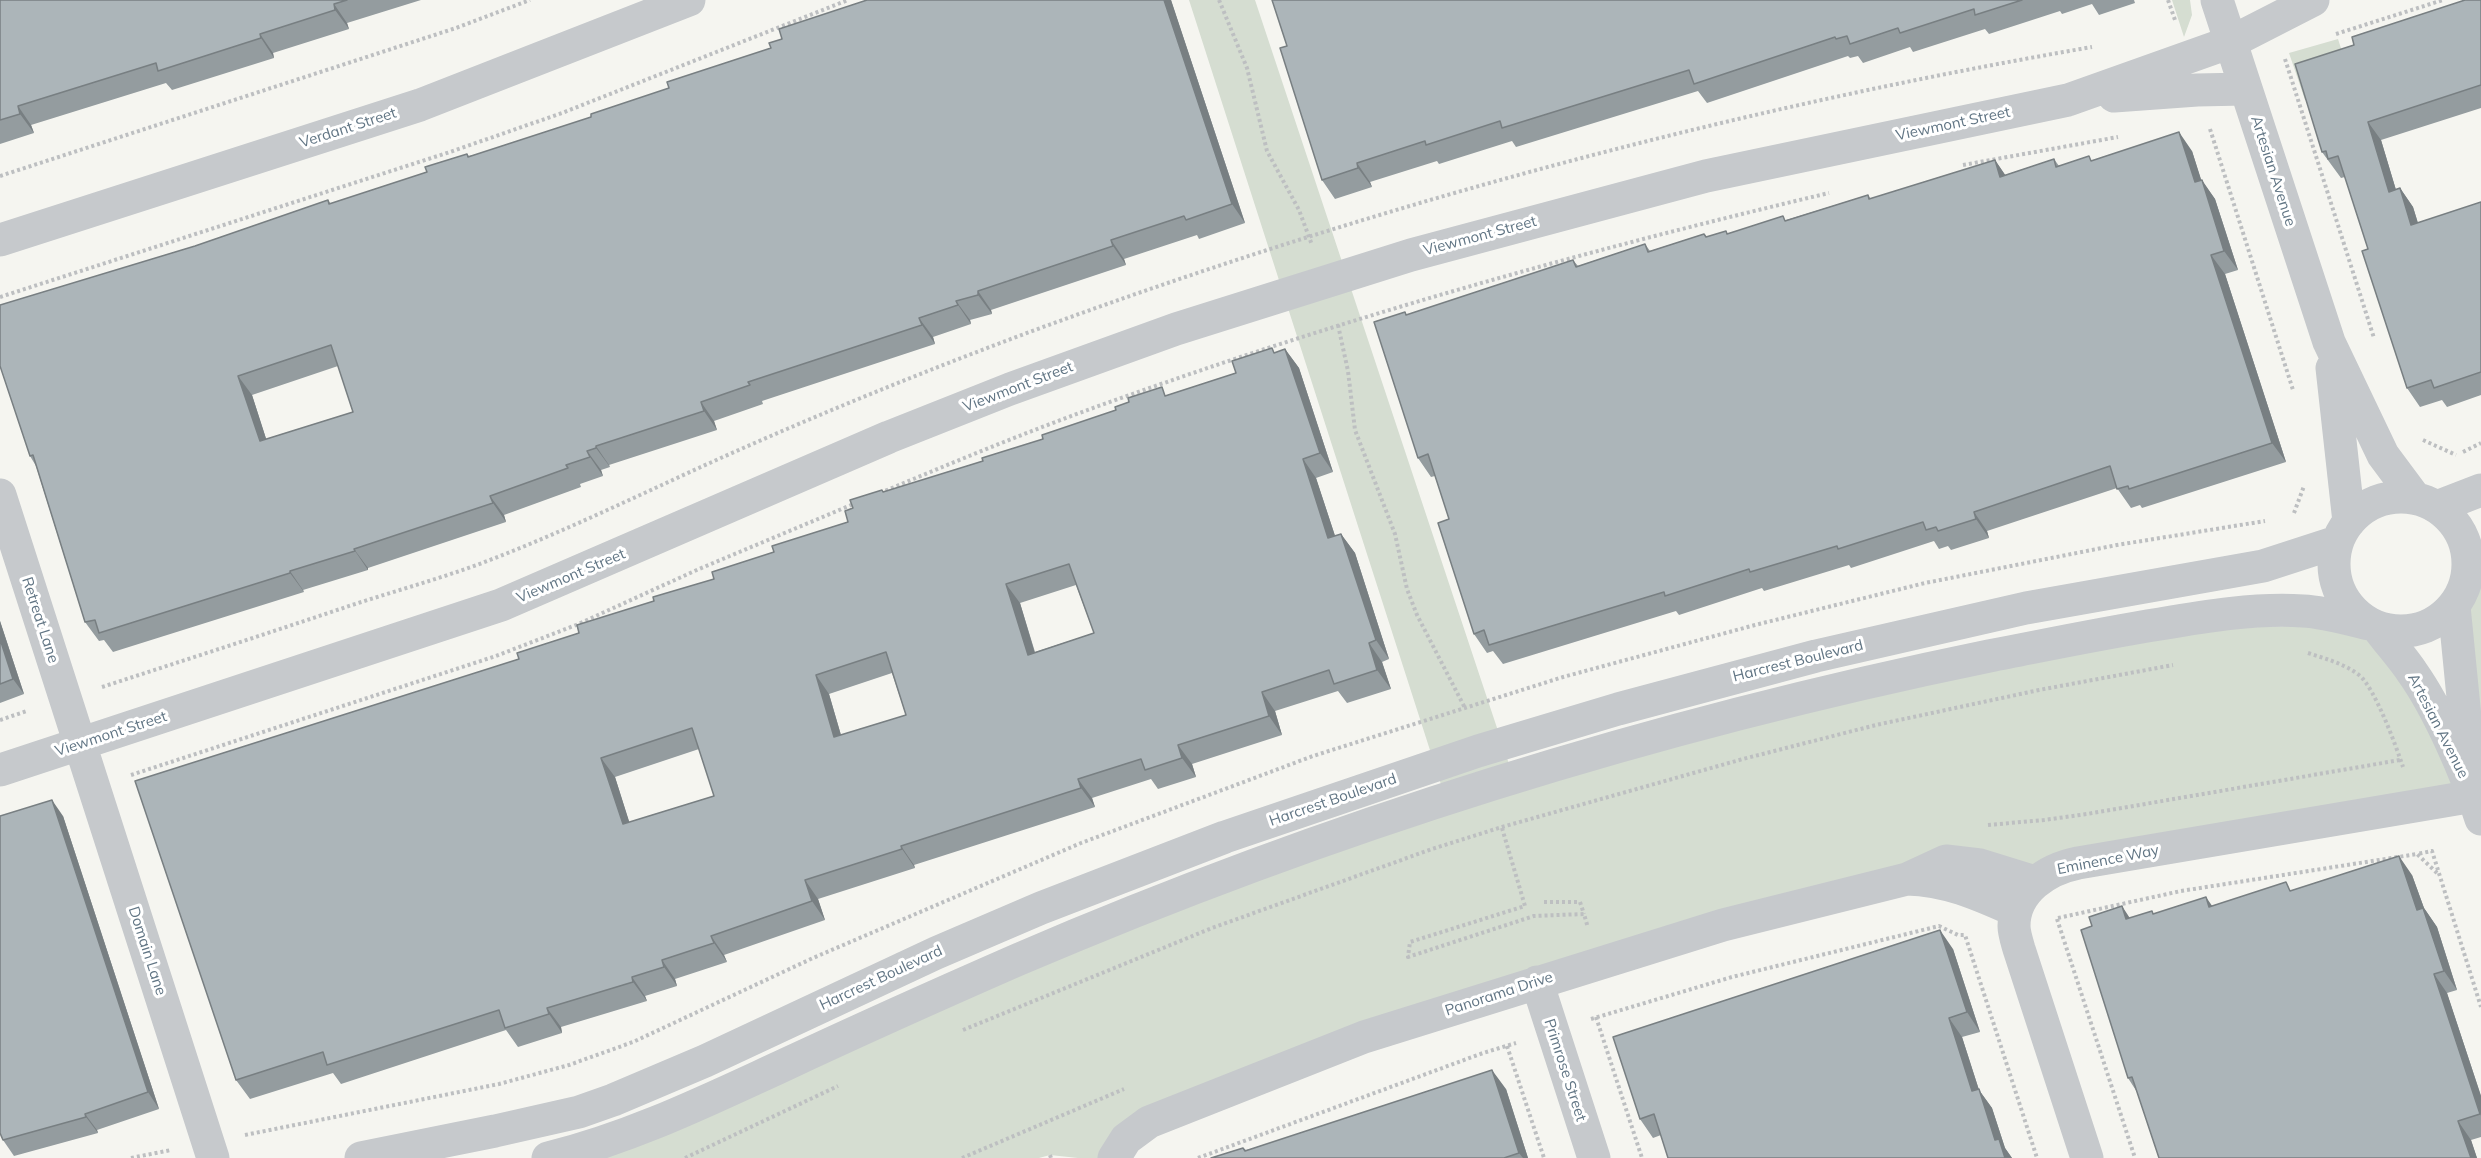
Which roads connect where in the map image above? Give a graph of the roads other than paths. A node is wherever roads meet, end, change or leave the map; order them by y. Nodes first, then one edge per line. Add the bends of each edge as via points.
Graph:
1 (689, 0) edge
2 (2313, 0) edge
3 (2226, 2) edge
4 (2231, 42) junction
5 (2245, 89) junction
6 (2068, 100) junction
7 (0, 240) edge
8 (2329, 342) junction
9 (2481, 490) edge
10 (0, 495) edge
11 (2426, 502) junction
12 (2343, 532) junction
13 (2467, 587) edge
14 (2374, 626) junction
15 (80, 745) junction
16 (0, 771) edge
17 (2477, 808) edge
18 (1907, 879) junction
19 (2036, 882) junction
20 (2016, 911) junction
21 (1537, 982) junction
22 (579, 1112) junction
23 (593, 1153) edge
24 (213, 1158) edge
25 (362, 1158) edge
26 (548, 1158) edge
27 (1114, 1158) edge
28 (1594, 1158) edge
29 (2087, 1158) edge

1 - 7 street, Verdant Street via 420,105
2 - 4 street, Viewmont Street
3 - 4 street, Artesian Avenue
4 - 5 street, Artesian Avenue
4 - 6 street, Viewmont Street
5 - 6 street, Viewmont Street
5 - 8 street, Artesian Avenue
6 - 15 street, Viewmont Street via 1706,176 1324,280 963,407 491,609
8 - 11 street, Artesian Avenue via 2383,455
8 - 12 street, Artesian Avenue
9 - 11 street
10 - 15 street, Retreat Lane
11 - 12 street via 2396,496 2379,500 2362,509
11 - 13 street via 2454,522 2465,541
12 - 14 street via 2334,561 2336,580 2342,597 2354,612
12 - 22 street, Harcrest Boulevard via 2263,566 2026,609 1816,656 1618,709 1457,758 1225,837 1041,908 936,952 705,1061
13 - 14 street via 2438,621 2419,630 2399,632
13 - 17 street, Artesian Avenue
14 - 17 street, Artesian Avenue via 2413,674 2437,716
14 - 23 street via 2306,611 2234,612 2115,631 1836,690 1573,760 1213,881 884,1018
15 - 16 street, Viewmont Street
15 - 24 street, Domain Lane
17 - 19 street, Eminence Way via 2078,863 2050,872
18 - 19 street, Panorama Drive via 1954,860
18 - 20 street, Panorama Drive via 1929,879 1959,887
18 - 21 street, Panorama Drive via 1723,925
19 - 20 street, Eminence Way
20 - 29 street via 2014,926 2019,950
21 - 27 street, Panorama Drive via 1364,1037 1149,1122 1126,1139
21 - 28 street, Primrose Street
22 - 23 street
22 - 25 street, Harcrest Boulevard
23 - 26 street

